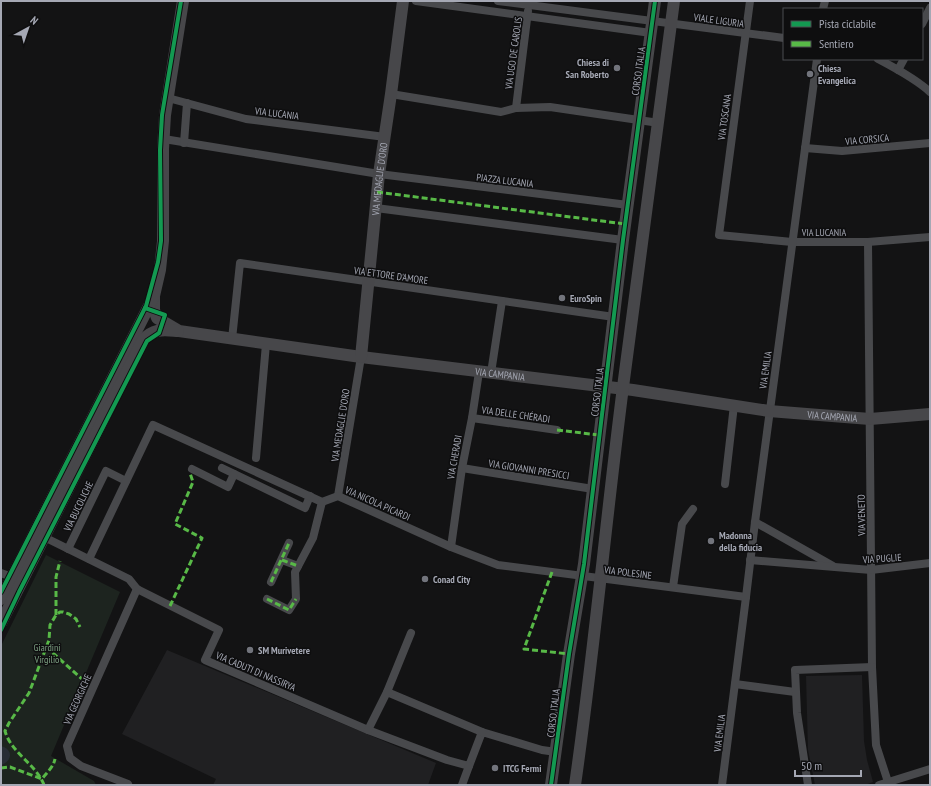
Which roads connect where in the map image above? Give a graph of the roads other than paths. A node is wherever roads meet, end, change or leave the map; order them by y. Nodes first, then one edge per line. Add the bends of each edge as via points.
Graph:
1 (183, 1) edge
2 (403, 1) edge
3 (416, 1) edge
4 (498, 1) edge
5 (655, 1) edge
6 (674, 1) edge
7 (750, 1) edge
8 (530, 3) edge
9 (930, 8) edge
10 (528, 16) junction
11 (923, 22) edge
12 (671, 24) junction
13 (652, 27) junction
14 (746, 34) junction
15 (783, 38) edge
16 (817, 60) edge
17 (880, 60) edge
18 (903, 60) edge
19 (898, 70) junction
20 (930, 92) edge
21 (391, 94) junction
22 (168, 98) junction
23 (187, 103) junction
24 (516, 108) junction
25 (639, 120) junction
26 (659, 122) junction
27 (385, 137) junction
28 (164, 139) junction
29 (184, 143) junction
30 (930, 143) edge
31 (805, 148) junction
32 (379, 174) junction
33 (628, 205) junction
34 (376, 208) junction
35 (719, 235) joint
36 (930, 237) edge
37 (623, 240) junction
38 (792, 242) junction
39 (868, 242) junction
40 (368, 282) junction
41 (154, 296) junction
42 (502, 301) junction
43 (614, 317) junction
44 (178, 331) junction
45 (232, 339) junction
46 (266, 344) junction
47 (361, 357) junction
48 (485, 372) junction
49 (605, 387) junction
50 (623, 388) junction
51 (734, 405) junction
52 (770, 411) junction
53 (930, 414) edge
54 (472, 418) junction
55 (870, 419) junction
56 (557, 430) dead end
57 (256, 458) dead end
58 (222, 468) dead end
59 (462, 468) junction
60 (192, 469) dead end
61 (234, 474) junction
62 (126, 481) junction
63 (725, 484) dead end
64 (593, 489) junction
65 (310, 496) junction
66 (338, 496) junction
67 (322, 502) junction
68 (692, 509) dead end
69 (754, 522) junction
70 (44, 537) junction
71 (289, 543) dead end
72 (451, 547) junction
73 (68, 549) junction
74 (89, 559) junction
75 (282, 560) junction
76 (750, 560) junction
77 (930, 563) edge
78 (298, 566) junction
79 (836, 568) junction
80 (871, 570) junction
81 (582, 576) junction
82 (12, 577) edge
83 (602, 579) junction
84 (271, 582) dead end
85 (673, 588) junction
86 (137, 589) junction
87 (746, 597) junction
88 (267, 598) dead end
89 (1, 599) edge
90 (1, 623) edge
91 (411, 633) dead end
92 (872, 667) junction
93 (735, 684) junction
94 (387, 692) junction
95 (795, 692) junction
96 (368, 730) junction
97 (482, 732) junction
98 (556, 752) junction
99 (469, 766) junction
100 (930, 769) edge
101 (888, 784) edge
102 (129, 785) edge
103 (462, 785) edge
104 (551, 785) edge
105 (555, 785) edge
106 (575, 785) edge
107 (722, 785) edge
108 (808, 785) edge
109 (879, 785) edge

1 - 22 street
2 - 21 street, VIA MEDAGLIE D'ORO
3 - 10 street
4 - 8 street
5 - 13 street, CORSO ITALIA
6 - 12 street
7 - 14 street, VIA TOSCANA
8 - 10 street, VIA UGO DE CAROLIS
8 - 13 street
9 - 11 street
10 - 13 street
10 - 24 street, VIA UGO DE CAROLIS
12 - 13 street, VIALE LIGURIA
12 - 14 street, VIALE LIGURIA
12 - 26 street
13 - 25 street, CORSO ITALIA
14 - 15 street, VIALE LIGURIA
14 - 35 street, VIA TOSCANA
16 - 31 street, VIA EMILIA
17 - 19 street
18 - 19 street
19 - 20 street
21 - 24 street via 501,112
21 - 27 street, VIA MEDAGLIE D'ORO
22 - 23 street, VIA LUCANIA
22 - 28 street
23 - 27 street, VIA LUCANIA via 246,119
23 - 29 street
24 - 25 street via 550,108
25 - 26 street
25 - 33 street, CORSO ITALIA
26 - 50 street
27 - 32 street, VIA MEDAGLIE D'ORO
28 - 29 street
28 - 41 street via 164,241
29 - 32 street
30 - 31 street, VIA CORSICA via 842,151
31 - 38 street, VIA EMILIA
32 - 33 street, PIAZZA LUCANIA
32 - 34 street, VIA MEDAGLIE D'ORO
33 - 37 street, CORSO ITALIA
34 - 37 street
34 - 40 street, VIA MEDAGLIE D'ORO
35 - 38 street, VIA LUCANIA
36 - 39 street, VIA LUCANIA
37 - 43 street, CORSO ITALIA
38 - 39 street, VIA LUCANIA
38 - 52 street, VIA EMILIA
39 - 55 street, VIA VENETO
40 - 42 street, VIA ETTORE D'AMORE
40 - 45 street, VIA ETTORE D'AMORE via 240,263
40 - 47 street, VIA MEDAGLIE D'ORO
41 - 44 street, VIA CAMPANIA via 157,318
41 - 82 street
42 - 43 street, VIA ETTORE D'AMORE
42 - 48 street, VIA CHERADI
43 - 49 street, CORSO ITALIA
44 - 45 street, VIA CAMPANIA
44 - 70 street via 158,330 148,334 143,340
45 - 46 street, VIA CAMPANIA
46 - 47 street, VIA CAMPANIA
46 - 57 street
47 - 48 street, VIA CAMPANIA
47 - 66 street, VIA MEDAGLIE D'ORO
48 - 49 street, VIA CAMPANIA
48 - 54 street, VIA CHERADI
49 - 50 street, VIA CAMPANIA
49 - 64 street, CORSO ITALIA
50 - 51 street, VIA CAMPANIA
50 - 83 street
51 - 52 street, VIA CAMPANIA
51 - 63 street
52 - 55 street, VIA CAMPANIA
52 - 69 street, VIA EMILIA
53 - 55 street, VIA CAMPANIA
54 - 56 street, VIA DELLE CHÉRADI
54 - 59 street, VIA CHERADI
55 - 80 street, VIA VENETO
58 - 61 street
59 - 64 street, VIA GIOVANNI PRESICCI
59 - 72 street, VIA CHERADI
60 - 61 street via 228,487
61 - 65 street via 305,508
62 - 65 street via 153,425
62 - 73 street, VIA BUCOLICHE via 106,471
62 - 74 street
64 - 81 street, CORSO ITALIA
65 - 67 street
66 - 67 street, VIA NICOLA PICARDI
66 - 72 street, VIA NICOLA PICARDI
67 - 78 street via 313,538
68 - 85 street via 682,524
69 - 76 street, VIA EMILIA
69 - 79 street, VIA PUGLIE
70 - 73 street
70 - 82 street
71 - 75 street
72 - 81 street, VIA NICOLA PICARDI via 498,565
73 - 74 street
74 - 86 street via 128,579
75 - 78 street
75 - 84 street
76 - 79 street, VIA PUGLIE
76 - 87 street, VIA EMILIA
77 - 80 street, VIA PUGLIE
78 - 88 street via 296,599 289,610
79 - 80 street, VIA PUGLIE
80 - 92 street, VIA VENETO
81 - 83 street, VIA POLESINE
81 - 98 street, CORSO ITALIA
82 - 89 street
82 - 90 street
83 - 85 street, VIA POLESINE
83 - 106 street
85 - 87 street, VIA POLESINE
86 - 96 street, VIA CADUTI DI NASSIRYA via 218,630 205,660
86 - 102 street, VIA GEORGICHE via 67,746 70,758 81,766
87 - 93 street, VIA EMILIA
91 - 94 street
92 - 95 street via 795,670
92 - 101 street, VIA VENETO via 876,745
93 - 95 street
93 - 107 street, VIA EMILIA
94 - 96 street
94 - 97 street
95 - 108 street
96 - 99 street, VIA CADUTI DI NASSIRYA
97 - 98 street
97 - 99 street
98 - 104 street, CORSO ITALIA
99 - 103 street
100 - 101 street
101 - 109 street
104 - 105 street

